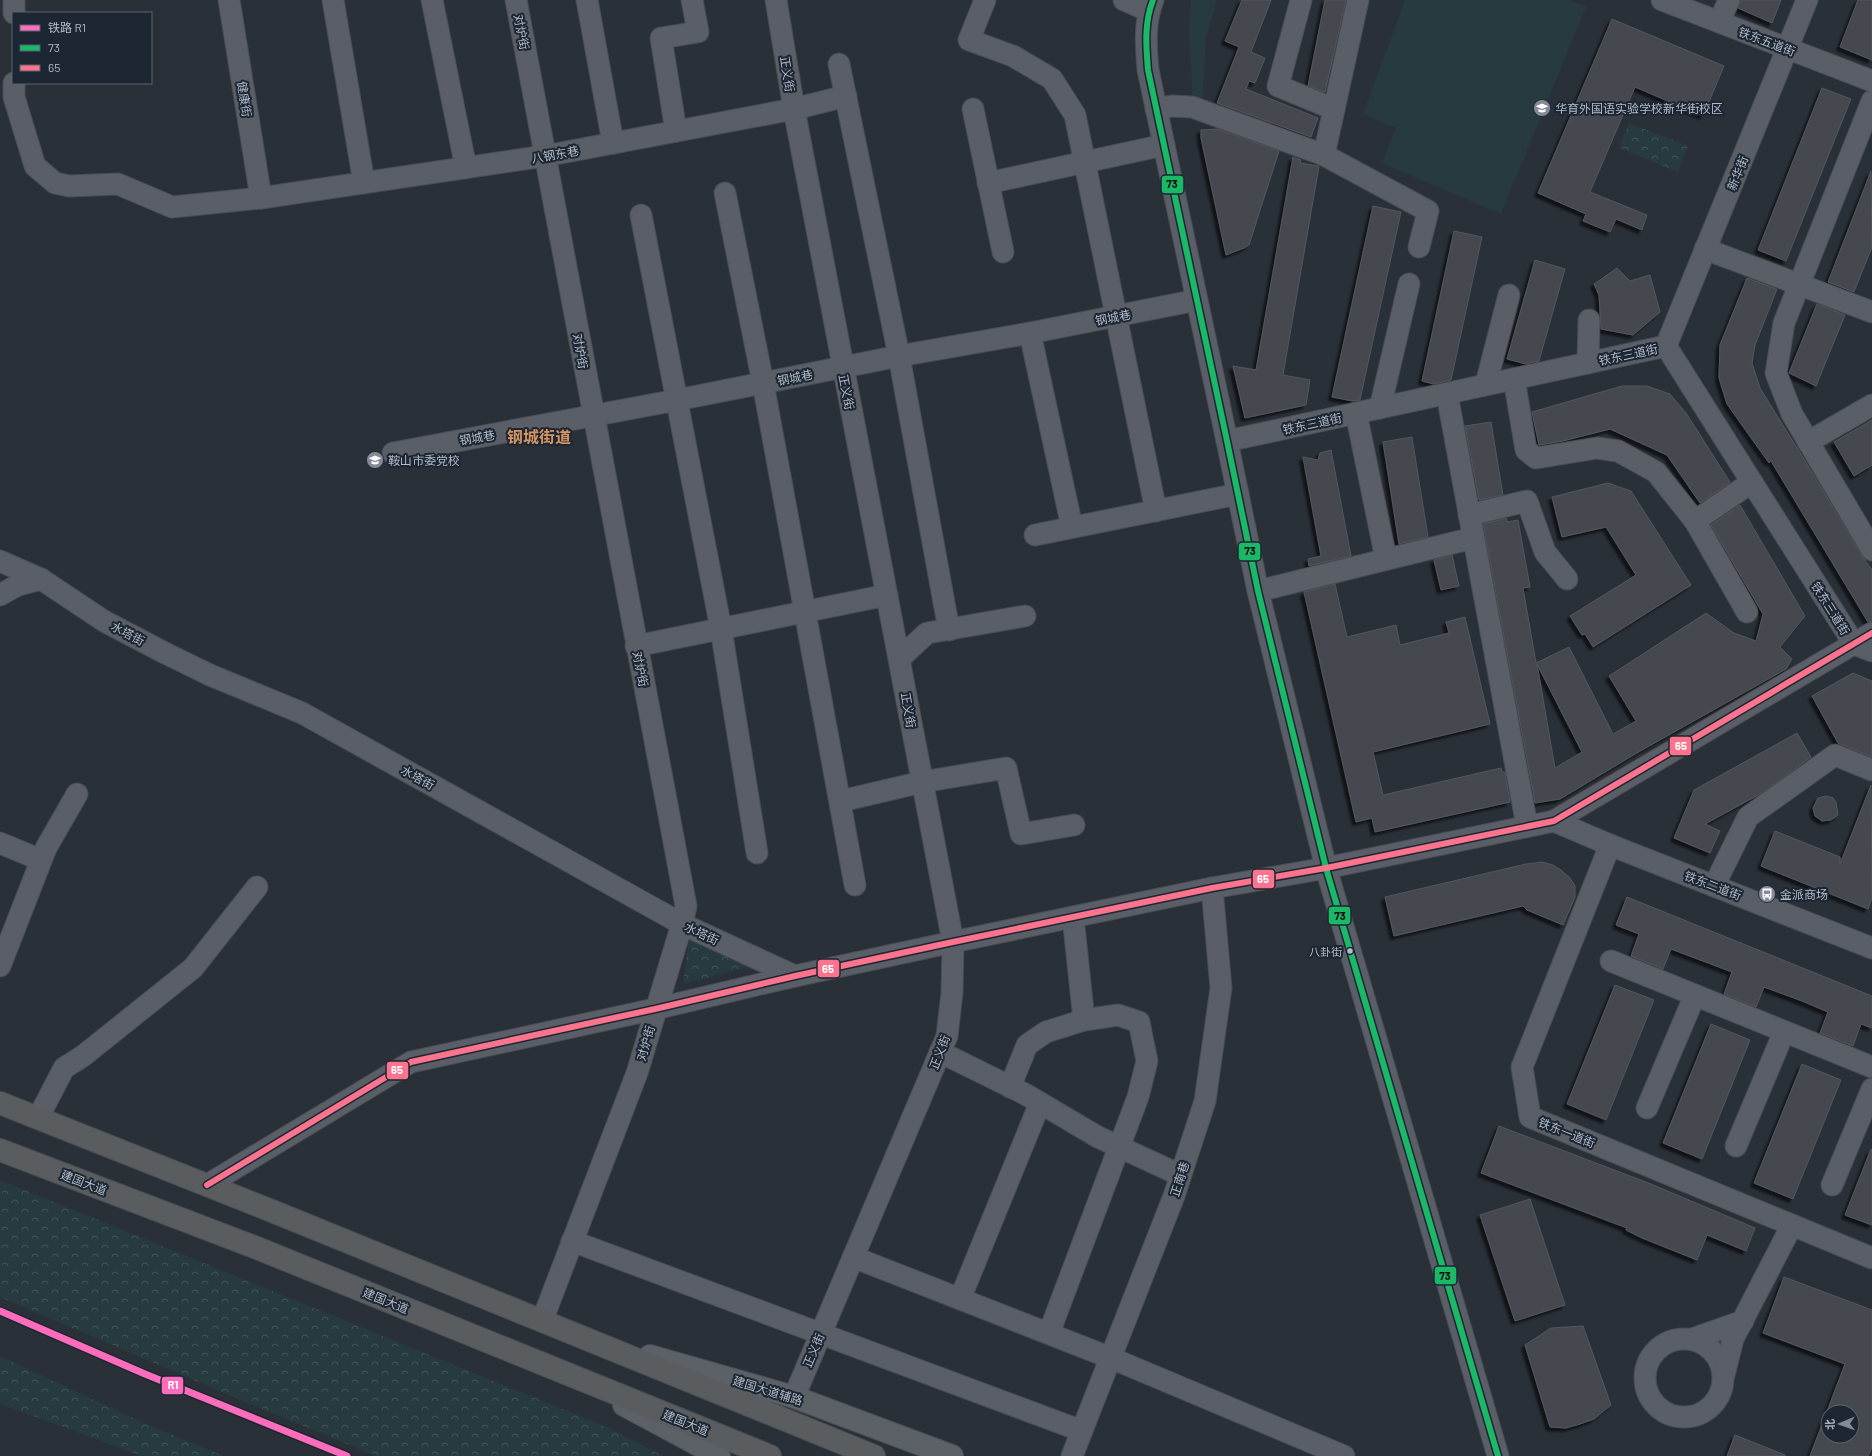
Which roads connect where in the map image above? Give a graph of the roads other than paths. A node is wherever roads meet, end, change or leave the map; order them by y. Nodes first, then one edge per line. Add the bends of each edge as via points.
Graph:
1 (14, 0) edge
2 (229, 0) edge
3 (333, 0) edge
4 (432, 0) edge
5 (516, 0) edge
6 (587, 0) edge
7 (692, 0) edge
8 (776, 0) edge
9 (985, 0) edge
10 (1124, 0) edge
11 (1301, 0) edge
12 (1358, 0) edge
13 (1662, 0) edge
14 (1729, 0) edge
15 (1807, 0) edge
16 (1151, 6) edge
17 (14, 12) edge
18 (1719, 22) junction
19 (1788, 50) junction
20 (839, 64) dead end
21 (1872, 81) edge
22 (14, 84) edge
23 (846, 96) junction
24 (1872, 101) edge
25 (794, 109) junction
26 (973, 109) dead end
27 (1156, 109) junction
28 (1334, 109) junction
29 (676, 131) junction
30 (613, 143) junction
31 (1164, 145) junction
32 (1324, 155) junction
33 (545, 156) junction
34 (1085, 162) junction
35 (466, 168) junction
36 (364, 183) junction
37 (988, 183) junction
38 (725, 193) dead end
39 (261, 198) junction
40 (641, 215) dead end
41 (1419, 247) dead end
42 (1705, 249) junction
43 (1003, 252) dead end
44 (1409, 284) dead end
45 (1798, 284) junction
46 (1509, 295) dead end
47 (1197, 300) junction
48 (1872, 312) edge
49 (1117, 317) junction
50 (1589, 320) dead end
51 (1030, 333) junction
52 (1666, 346) junction
53 (899, 356) junction
54 (1588, 363) junction
55 (843, 368) junction
56 (1514, 379) junction
57 (763, 383) junction
58 (1486, 384) junction
59 (1446, 394) junction
60 (677, 400) junction
61 (1872, 405) edge
62 (1380, 408) junction
63 (1356, 414) junction
64 (593, 416) junction
65 (1227, 441) junction
66 (1808, 442) junction
67 (393, 453) dead end
68 (1752, 482) junction
69 (1238, 494) junction
70 (1156, 511) junction
71 (1469, 515) junction
72 (1695, 521) junction
73 (1072, 527) junction
74 (1035, 535) dead end
75 (1473, 538) junction
76 (1872, 550) edge
77 (1386, 559) junction
78 (0, 561) edge
79 (41, 579) junction
80 (1567, 579) dead end
81 (1258, 591) junction
82 (0, 595) edge
83 (886, 595) junction
84 (804, 612) junction
85 (1747, 612) dead end
86 (1025, 616) dead end
87 (721, 629) junction
88 (949, 630) junction
89 (1872, 633) edge
90 (636, 646) junction
91 (1863, 648) edge
92 (900, 658) junction
93 (1872, 770) edge
94 (922, 782) junction
95 (77, 794) dead end
96 (840, 801) junction
97 (1554, 821) junction
98 (1074, 825) dead end
99 (1527, 826) junction
100 (0, 843) edge
101 (1610, 845) junction
102 (757, 853) dead end
103 (41, 860) junction
104 (1326, 868) junction
105 (855, 885) dead end
106 (1714, 886) junction
107 (257, 887) dead end
108 (1212, 888) junction
109 (1073, 917) junction
110 (682, 924) junction
111 (953, 942) junction
112 (1872, 948) edge
113 (1611, 961) dead end
114 (0, 966) edge
115 (795, 976) junction
116 (1695, 995) junction
117 (655, 1009) junction
118 (1084, 1020) junction
119 (1784, 1032) junction
120 (940, 1052) junction
121 (1872, 1067) edge
122 (1010, 1086) junction
123 (1872, 1089) edge
124 (0, 1103) edge
125 (1040, 1103) junction
126 (1647, 1108) dead end
127 (38, 1118) junction
128 (1736, 1146) dead end
129 (1120, 1147) junction
130 (0, 1150) edge
131 (1180, 1175) junction
132 (207, 1185) junction
133 (1832, 1185) dead end
134 (1792, 1225) junction
135 (572, 1241) junction
136 (853, 1257) junction
137 (1872, 1258) edge
138 (960, 1299) junction
139 (542, 1321) junction
140 (1743, 1321) junction
141 (820, 1333) junction
142 (1049, 1333) junction
143 (580, 1336) junction
144 (1692, 1339) junction
145 (1111, 1358) junction
146 (556, 1369) junction
147 (1724, 1375) junction
148 (794, 1397) junction
149 (1082, 1431) junction
150 (719, 1456) edge
151 (770, 1456) edge
152 (874, 1456) edge
153 (952, 1456) edge
154 (1072, 1456) edge
155 (1344, 1456) edge
156 (1498, 1456) edge

1 - 17 street
2 - 39 street, 健康街
3 - 36 street
4 - 35 street
5 - 33 street, 对炉街
6 - 30 street
7 - 29 street via 698,32 661,38
8 - 25 street, 正义街
9 - 34 street via 969,40 1013,56 1052,80 1075,115
10 - 16 street
11 - 28 street via 1278,86
12 - 28 street
13 - 18 street, 铁东五道街
14 - 18 street
15 - 19 street, 新华街
16 - 27 street via 1145,39
18 - 19 street, 铁东五道街
19 - 21 street, 铁东五道街
19 - 42 street, 新华街
20 - 23 street
22 - 39 street, 八钢东巷 via 14,97 34,166 55,183 68,186 118,184 172,207
23 - 25 street, 八钢东巷
23 - 53 street
24 - 45 street
25 - 29 street, 八钢东巷
25 - 55 street, 正义街
26 - 37 street
27 - 31 street
27 - 32 street via 1192,106
28 - 32 street
29 - 30 street, 八钢东巷
30 - 33 street, 八钢东巷
31 - 34 street
31 - 47 street
32 - 41 street via 1428,211
33 - 35 street, 八钢东巷
33 - 64 street, 对炉街
34 - 37 street
34 - 49 street
35 - 36 street, 八钢东巷
36 - 39 street, 八钢东巷
37 - 43 street
38 - 57 street
40 - 60 street
42 - 45 street
42 - 52 street, 新华街
44 - 62 street
45 - 48 street
45 - 66 street via 1784,323 1776,373 1792,414
46 - 58 street
47 - 49 street, 钢城巷
47 - 65 street
49 - 51 street, 钢城巷
49 - 70 street
50 - 54 street
51 - 53 street, 钢城巷
51 - 73 street
52 - 54 street, 铁东三道街
52 - 68 street, 铁东三道街
53 - 55 street, 钢城巷
53 - 88 street
54 - 56 street, 铁东三道街
55 - 57 street, 钢城巷
55 - 83 street, 正义街
56 - 58 street, 铁东三道街
56 - 72 street via 1526,450 1536,458 1597,448 1618,451 1656,472
57 - 60 street, 钢城巷
57 - 84 street
58 - 59 street, 铁东三道街
59 - 62 street, 铁东三道街
59 - 71 street
60 - 64 street, 钢城巷
60 - 87 street
61 - 66 street
62 - 63 street, 铁东三道街
63 - 65 street, 铁东三道街
63 - 77 street
64 - 67 street, 钢城巷
64 - 90 street, 对炉街
65 - 69 street
66 - 76 street
68 - 72 street
68 - 91 street, 铁东三道街
69 - 70 street
69 - 81 street
70 - 73 street
71 - 75 street
71 - 80 street via 1527,501 1545,552
72 - 85 street
73 - 74 street
75 - 77 street
75 - 99 street
77 - 81 street
78 - 79 street, 水塔街
79 - 82 street via 18,585
79 - 110 street, 水塔街 via 111,624 163,652 210,675 302,713
81 - 104 street
83 - 84 street
83 - 92 street, 正义街
84 - 87 street
84 - 96 street
86 - 88 street
87 - 90 street
87 - 102 street
88 - 92 street via 927,633
89 - 91 street
90 - 110 street, 对炉街 via 686,906
91 - 97 street
92 - 94 street, 正义街
93 - 106 street via 1835,755 1748,816
94 - 96 street
94 - 98 street via 1006,768 1021,834
94 - 111 street, 正义街
95 - 103 street
96 - 105 street
97 - 99 street
97 - 101 street, 铁东二道街
99 - 104 street
100 - 103 street
101 - 106 street, 铁东二道街
101 - 134 street, 铁东一道街 via 1522,1067 1530,1117
103 - 114 street
104 - 108 street
104 - 156 street
106 - 112 street, 铁东二道街
107 - 127 street via 193,968 83,1056 64,1068
108 - 109 street
108 - 131 street, 正南巷 via 1221,988 1205,1101
109 - 111 street
109 - 118 street
110 - 115 street, 水塔街
110 - 117 street, 对炉街
111 - 115 street
111 - 120 street, 正义街 via 948,1028
113 - 116 street
115 - 117 street
116 - 119 street
116 - 126 street
117 - 132 street via 411,1062
117 - 135 street, 对炉街 via 637,1073
118 - 122 street via 1046,1032 1028,1045
118 - 129 street via 1118,1015 1139,1022 1141,1029 1146,1061 1138,1097
119 - 121 street
119 - 128 street
120 - 122 street
120 - 136 street, 正义街
122 - 125 street
123 - 133 street
124 - 127 highway
125 - 129 street
125 - 138 street
127 - 132 highway
129 - 131 street
129 - 142 street
130 - 146 highway, 建国大道 via 257,1248
131 - 145 street, 正南巷
132 - 139 highway
134 - 137 street, 铁东一道街
134 - 140 street
135 - 139 street, 对炉街
135 - 141 street
136 - 138 street
136 - 141 street, 正义街
138 - 142 street
139 - 143 highway
140 - 144 street
140 - 147 street via 1733,1339
141 - 148 street, 正义街
141 - 149 street
142 - 145 street
143 - 148 main road, 建国大道辅路
143 - 152 highway
144 - 147 street via 1714,1352 1721,1363
144 - 147 street via 1680,1338 1667,1342 1656,1350 1648,1361 1645,1374 1646,1388 1651,1400 1660,1410 1672,1416 1686,1418 1698,1415 1718,1400 1723,1388
145 - 149 street, 正南巷
145 - 155 street
146 - 150 main road
146 - 151 highway, 建国大道
148 - 153 main road, 建国大道辅路
149 - 154 street, 正南巷

